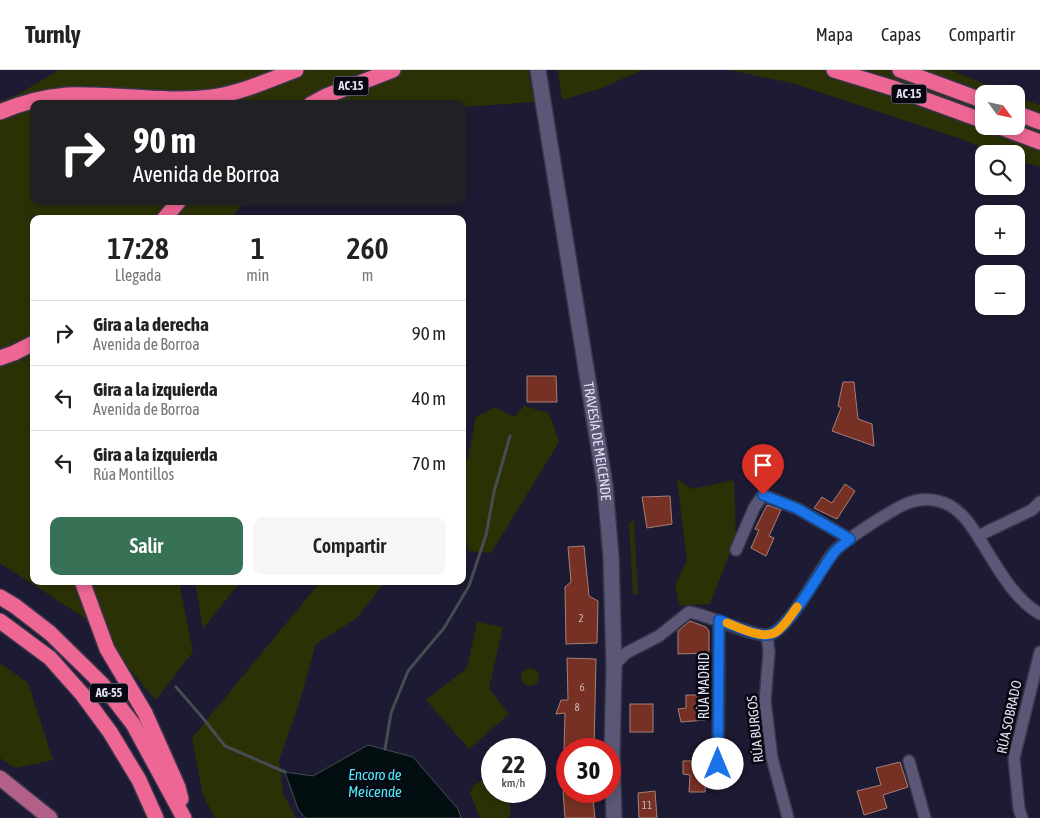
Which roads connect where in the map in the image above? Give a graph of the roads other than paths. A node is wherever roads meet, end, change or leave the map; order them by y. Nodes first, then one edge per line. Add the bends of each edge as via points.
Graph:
1 (296, 70) edge
2 (393, 70) edge
3 (834, 70) edge
4 (900, 70) edge
5 (538, 72) edge
6 (975, 98) edge
7 (37, 100) edge
8 (318, 100) edge
9 (30, 102) edge
10 (0, 112) edge
11 (1025, 116) edge
12 (975, 118) edge
13 (1040, 122) edge
14 (1021, 135) edge
15 (1040, 142) edge
16 (176, 205) edge
17 (168, 215) edge
18 (30, 345) edge
19 (0, 358) edge
20 (1040, 502) edge
21 (978, 536) junction
22 (850, 539) junction
23 (736, 550) dead end
24 (83, 585) edge
25 (0, 597) edge
26 (1040, 614) edge
27 (719, 620) junction
28 (0, 621) edge
29 (767, 635) junction
30 (613, 639) junction
31 (642, 646) junction
32 (1040, 652) edge
33 (614, 665) junction
34 (909, 761) dead end
35 (0, 778) edge
36 (718, 782) dead end
37 (50, 818) edge
38 (156, 818) edge
39 (184, 818) edge
40 (614, 818) edge
41 (788, 818) edge
42 (925, 818) edge
43 (1022, 818) edge

1 - 7 highway via 243,90 213,97 66,96
2 - 8 highway, AC-15
3 - 12 highway, AC-15
4 - 6 highway, AC-15
5 - 30 main road, TRAVESÍA DE MEICENDE via 605,486
9 - 10 highway
11 - 13 highway
14 - 15 highway
16 - 17 highway
18 - 19 highway
20 - 21 street via 1032,510
21 - 22 street via 964,517 949,505 929,499 908,503
21 - 26 street via 1014,590
22 - 23 street via 798,509 763,495
22 - 29 street via 834,552 784,625
24 - 39 highway via 107,649 145,713 178,787
25 - 39 highway, AG-55 via 50,633 102,684 133,724
27 - 29 street
27 - 31 street via 689,612
27 - 36 street, RÚA MADRID
28 - 38 highway, AG-55 via 50,658 82,694 139,780
29 - 41 street, RÚA BURGOS via 769,652 765,701 772,758
30 - 31 street
30 - 33 main road, TRAVESÍA DE MEICENDE
31 - 33 street via 626,653
32 - 43 street, RÚA SOBRADO via 1014,758
33 - 40 main road, TRAVESÍA DE MEICENDE
34 - 42 street
35 - 37 main road

